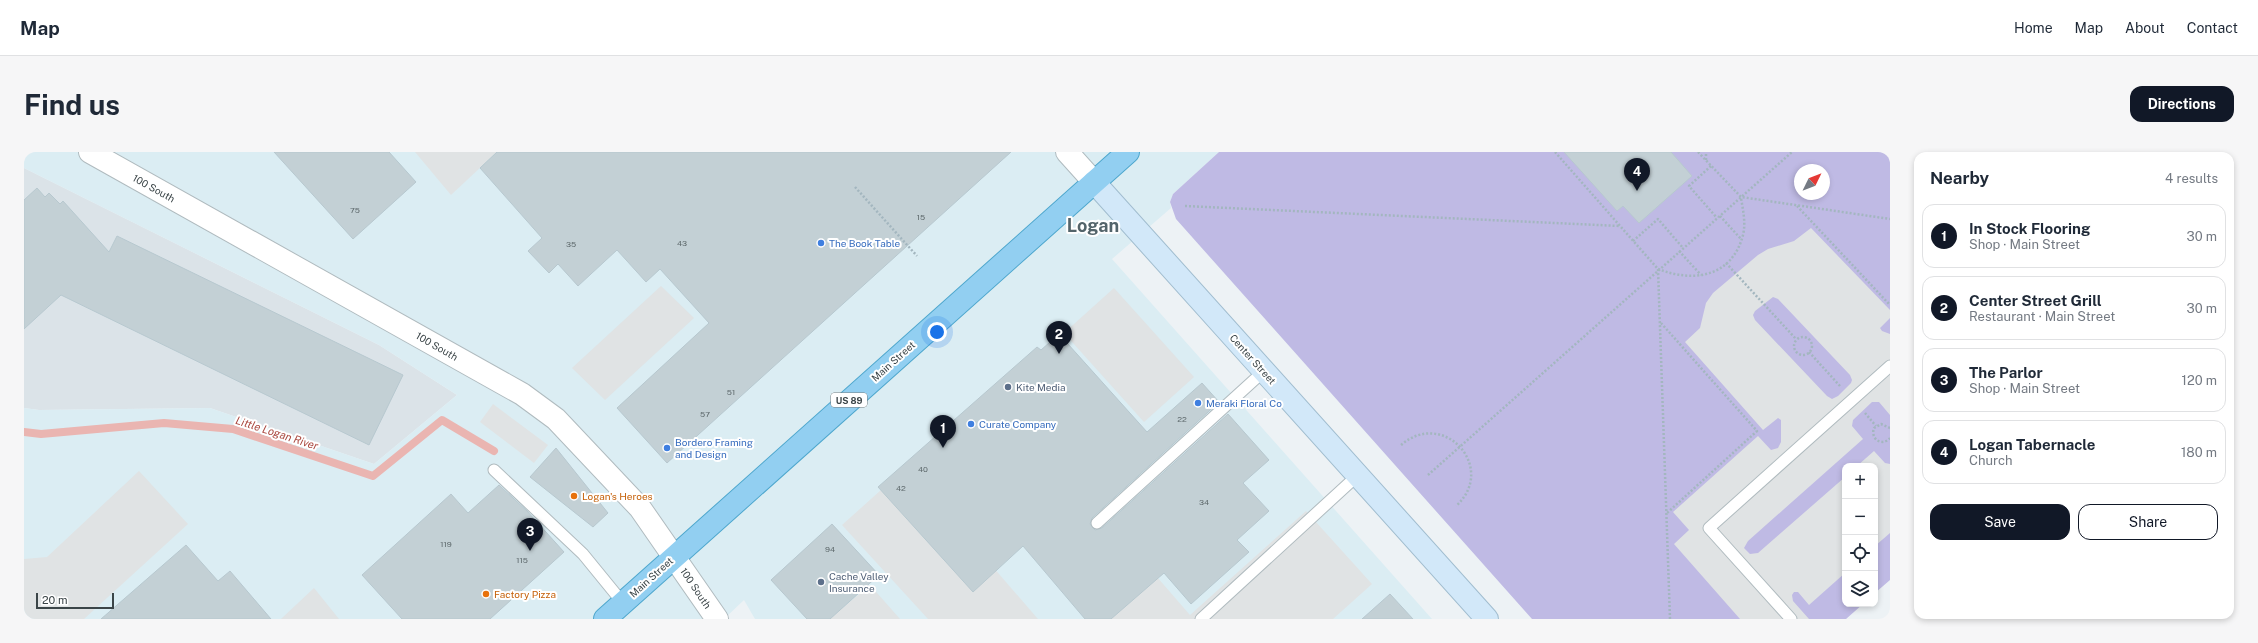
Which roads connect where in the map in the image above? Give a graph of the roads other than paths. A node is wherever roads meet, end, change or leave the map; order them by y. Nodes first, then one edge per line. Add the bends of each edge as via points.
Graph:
1 (90, 152) edge
2 (1067, 152) edge
3 (1128, 152) edge
4 (1094, 182) junction
5 (1890, 366) edge
6 (1264, 371) junction
7 (494, 470) dead end
8 (1358, 475) junction
9 (1097, 523) dead end
10 (674, 556) junction
11 (623, 603) junction
12 (605, 619) edge
13 (717, 619) edge
14 (1201, 619) edge
15 (1487, 619) edge
16 (1791, 619) edge

1 - 10 street, 100 South via 522,394 562,425 640,508
2 - 4 street, Center Street
3 - 4 highway, Main Street / US 89
4 - 6 main road, Center Street
4 - 10 highway, Main Street / US 89
5 - 16 lane via 1709,528
6 - 8 main road, Center Street
6 - 9 lane
7 - 11 lane via 583,554
8 - 14 lane
8 - 15 main road, Center Street
10 - 11 highway, Main Street / US 89
10 - 13 street, 100 South
11 - 12 highway, Main Street / US 89

